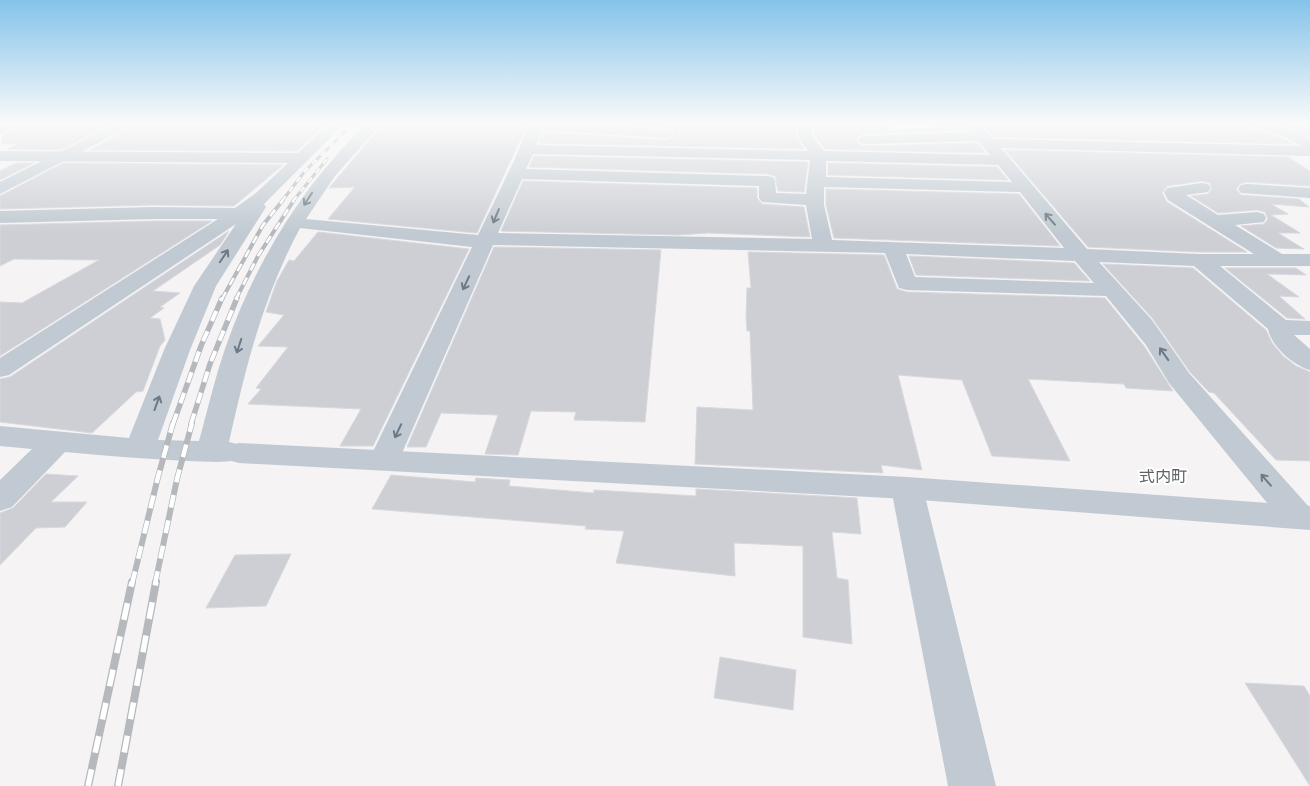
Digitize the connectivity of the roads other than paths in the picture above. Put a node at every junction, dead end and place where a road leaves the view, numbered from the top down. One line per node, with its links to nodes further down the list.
1 (57, 160): 13 (main road)
2 (299, 160): 16 (street)
3 (340, 160): 38 (street, one-way to 38)
4 (522, 160): 8 (street)
5 (819, 160): 9 (street)
6 (988, 160): 7 (street)
7 (1003, 160): 10 (street)
8 (513, 179): 14 (street); 17 (street); 23 (street, one-way to 23)
9 (817, 182): 10 (street); 17 (street)
10 (1024, 187): 26 (street, one-way to 10)
11 (1202, 188): 21 (street)
12 (1247, 188): 15 (street)
13 (0, 189)
14 (709, 190)
15 (1310, 193)
16 (262, 197): 18 (street); 37 (street, one-way to 16)
17 (815, 200): 24 (street)
18 (239, 214): 19 (street); 34 (street)
19 (0, 217)
20 (1257, 218): 21 (street)
21 (1214, 221): 28 (street)
22 (307, 224): 23 (street)
23 (486, 240): 24 (street); 39 (street, one-way to 39)
24 (823, 245): 25 (street)
25 (893, 246): 26 (street); 30 (street)
26 (1081, 256): 27 (street); 30 (street)
27 (1199, 260): 28 (street); 31 (street)
28 (1278, 260): 29 (street)
29 (1310, 260)
30 (1113, 290): 42 (street, one-way to 30)
31 (1280, 327): 32 (street); 33 (street)
32 (1310, 328)
33 (1310, 362)
34 (0, 369)
35 (0, 436): 36 (street)
36 (56, 442): 37 (street); 41 (street)
37 (140, 449): 38 (street)
38 (225, 452): 39 (street)
39 (384, 460): 40 (street)
40 (907, 488): 42 (street); 43 (street)
41 (0, 499)
42 (1304, 517)
43 (972, 786)

